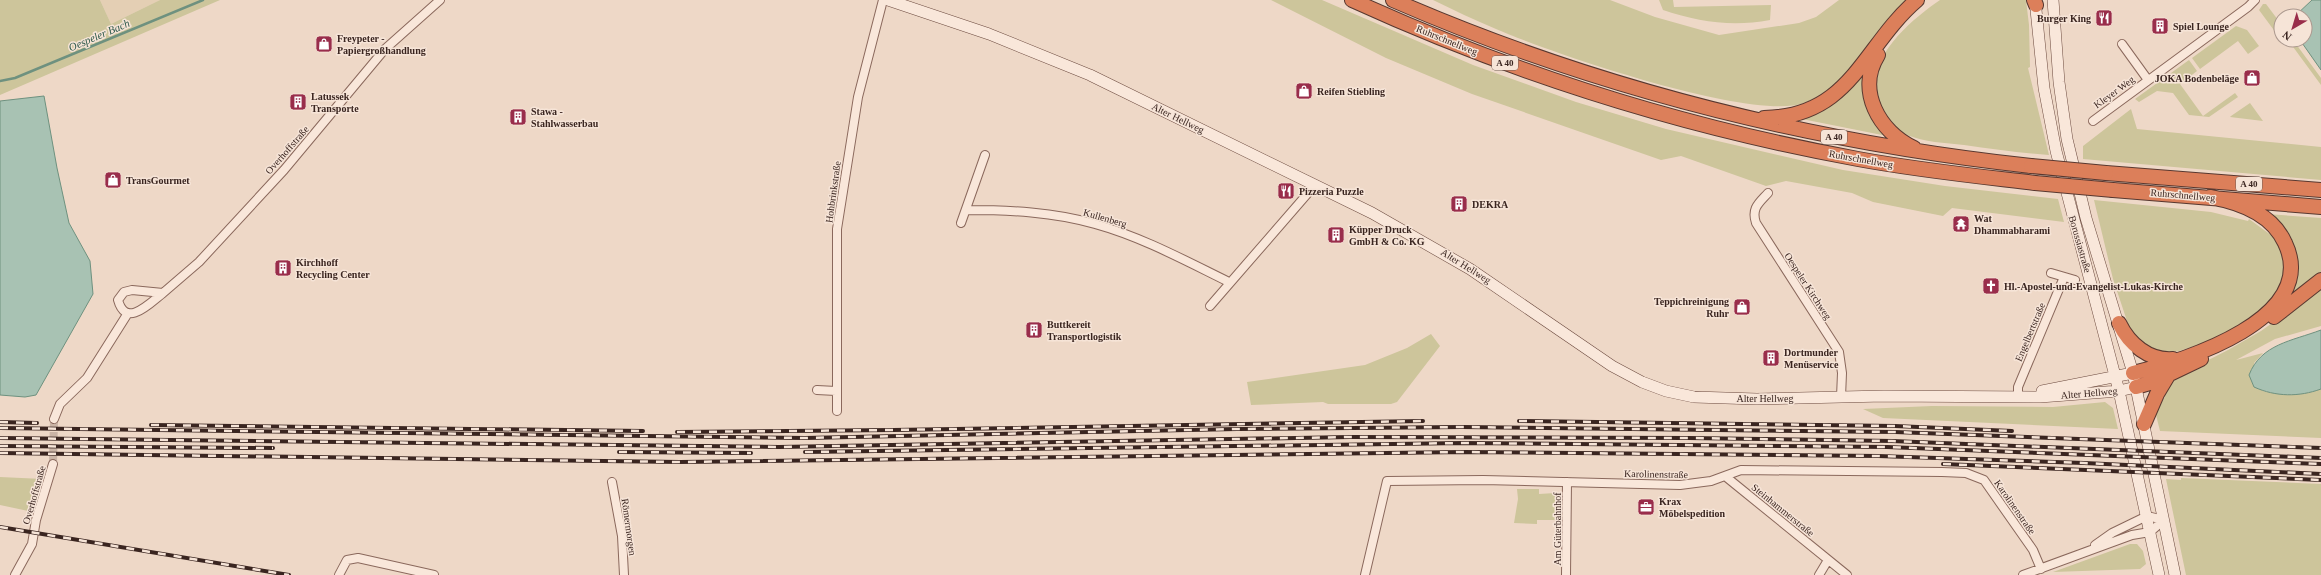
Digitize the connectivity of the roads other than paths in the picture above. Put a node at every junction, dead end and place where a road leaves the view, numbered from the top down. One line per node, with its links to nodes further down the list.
1 (440, 0): 29 (street, Overhoffstraße)
2 (883, 0): 38 (street, Hohbrinkstraße)
3 (888, 0): 17 (street, Alter Hellweg)
4 (1352, 0): 20 (highway, Ruhrschnellweg / A 40, bridge)
5 (1393, 0): 13 (highway, Ruhrschnellweg / A 40)
6 (1917, 0): 13 (highway)
7 (1929, 0): 15 (highway)
8 (2255, 0): 12 (street, Kleyer Weg)
9 (2053, 1): 32 (street, Borussiastraße)
10 (2035, 2): 35 (street, Borussiastraße)
11 (2122, 44): 12 (street, Kleyer Weg)
12 (2148, 80): 14 (street, Kleyer Weg)
13 (1733, 115): 15 (highway, Ruhrschnellweg / A 40)
14 (2093, 121)
15 (1935, 154): 18 (highway, Ruhrschnellweg / A 40, bridge)
16 (985, 155): 22 (street)
17 (1315, 185): 28 (street); 41 (street, Alter Hellweg)
18 (2321, 190)
19 (1768, 193): 41 (street, Oespeler Kirchweg)
20 (2210, 198): 21 (highway, Ruhrschnellweg / A 40); 33 (highway)
21 (2321, 207)
22 (966, 210): 23 (street); 28 (street, Kullenberg)
23 (961, 223)
24 (2051, 273): 25 (street)
25 (2064, 277): 26 (street); 40 (street, Engelbertstraße)
26 (2074, 280)
27 (2321, 280): 34 (highway)
28 (1229, 282): 30 (street)
29 (163, 293): 31 (street, Overhoffstraße); 31 (street)
30 (1210, 306)
31 (128, 313): 43 (street)
32 (2119, 323): 33 (highway); 36 (street, Borussiastraße)
33 (2180, 358): 36 (highway)
34 (2169, 374): 36 (highway); 44 (highway)
35 (2115, 377): 36 (street, Alter Hellweg); 39 (street, Borussiastraße); 40 (street, Alter Hellweg)
36 (2134, 380): 39 (street, Alter Hellweg); 44 (street, Borussiastraße)
37 (818, 390): 38 (street)
38 (836, 391): 42 (street, Hohbrinkstraße)
39 (2119, 391): 40 (street, Alter Hellweg); 49 (street, Borussiastraße)
40 (2018, 396): 41 (street, Alter Hellweg)
41 (1842, 397)
42 (836, 411)
43 (54, 419)
44 (2144, 424): 50 (street, Borussiastraße)
45 (53, 464): 55 (street, Overhoffstraße)
46 (1725, 476): 48 (street, Karolinenstraße); 53 (street, Steinhammerstraße); 54 (street, Karolinenstraße)
47 (612, 482): 58 (street, Römermorgen)
48 (1567, 482): 59 (street, Karolinenstraße); 60 (street, Am Güterbahnhof)
49 (2146, 516): 50 (street); 51 (street, Borussiastraße); 52 (street)
50 (2164, 520): 51 (street); 65 (street, Borussiastraße)
51 (2150, 532): 52 (street); 64 (street, Borussiastraße)
52 (2088, 550): 54 (street)
53 (1828, 560): 61 (street); 62 (street, Steinhammerstraße)
54 (2041, 569): 63 (street)
55 (15, 575)
56 (339, 575): 57 (street)
57 (434, 575)
58 (624, 575)
59 (1365, 575)
60 (1566, 575)
61 (1819, 575)
62 (1847, 575)
63 (2023, 575)
64 (2159, 575)
65 (2175, 575)

